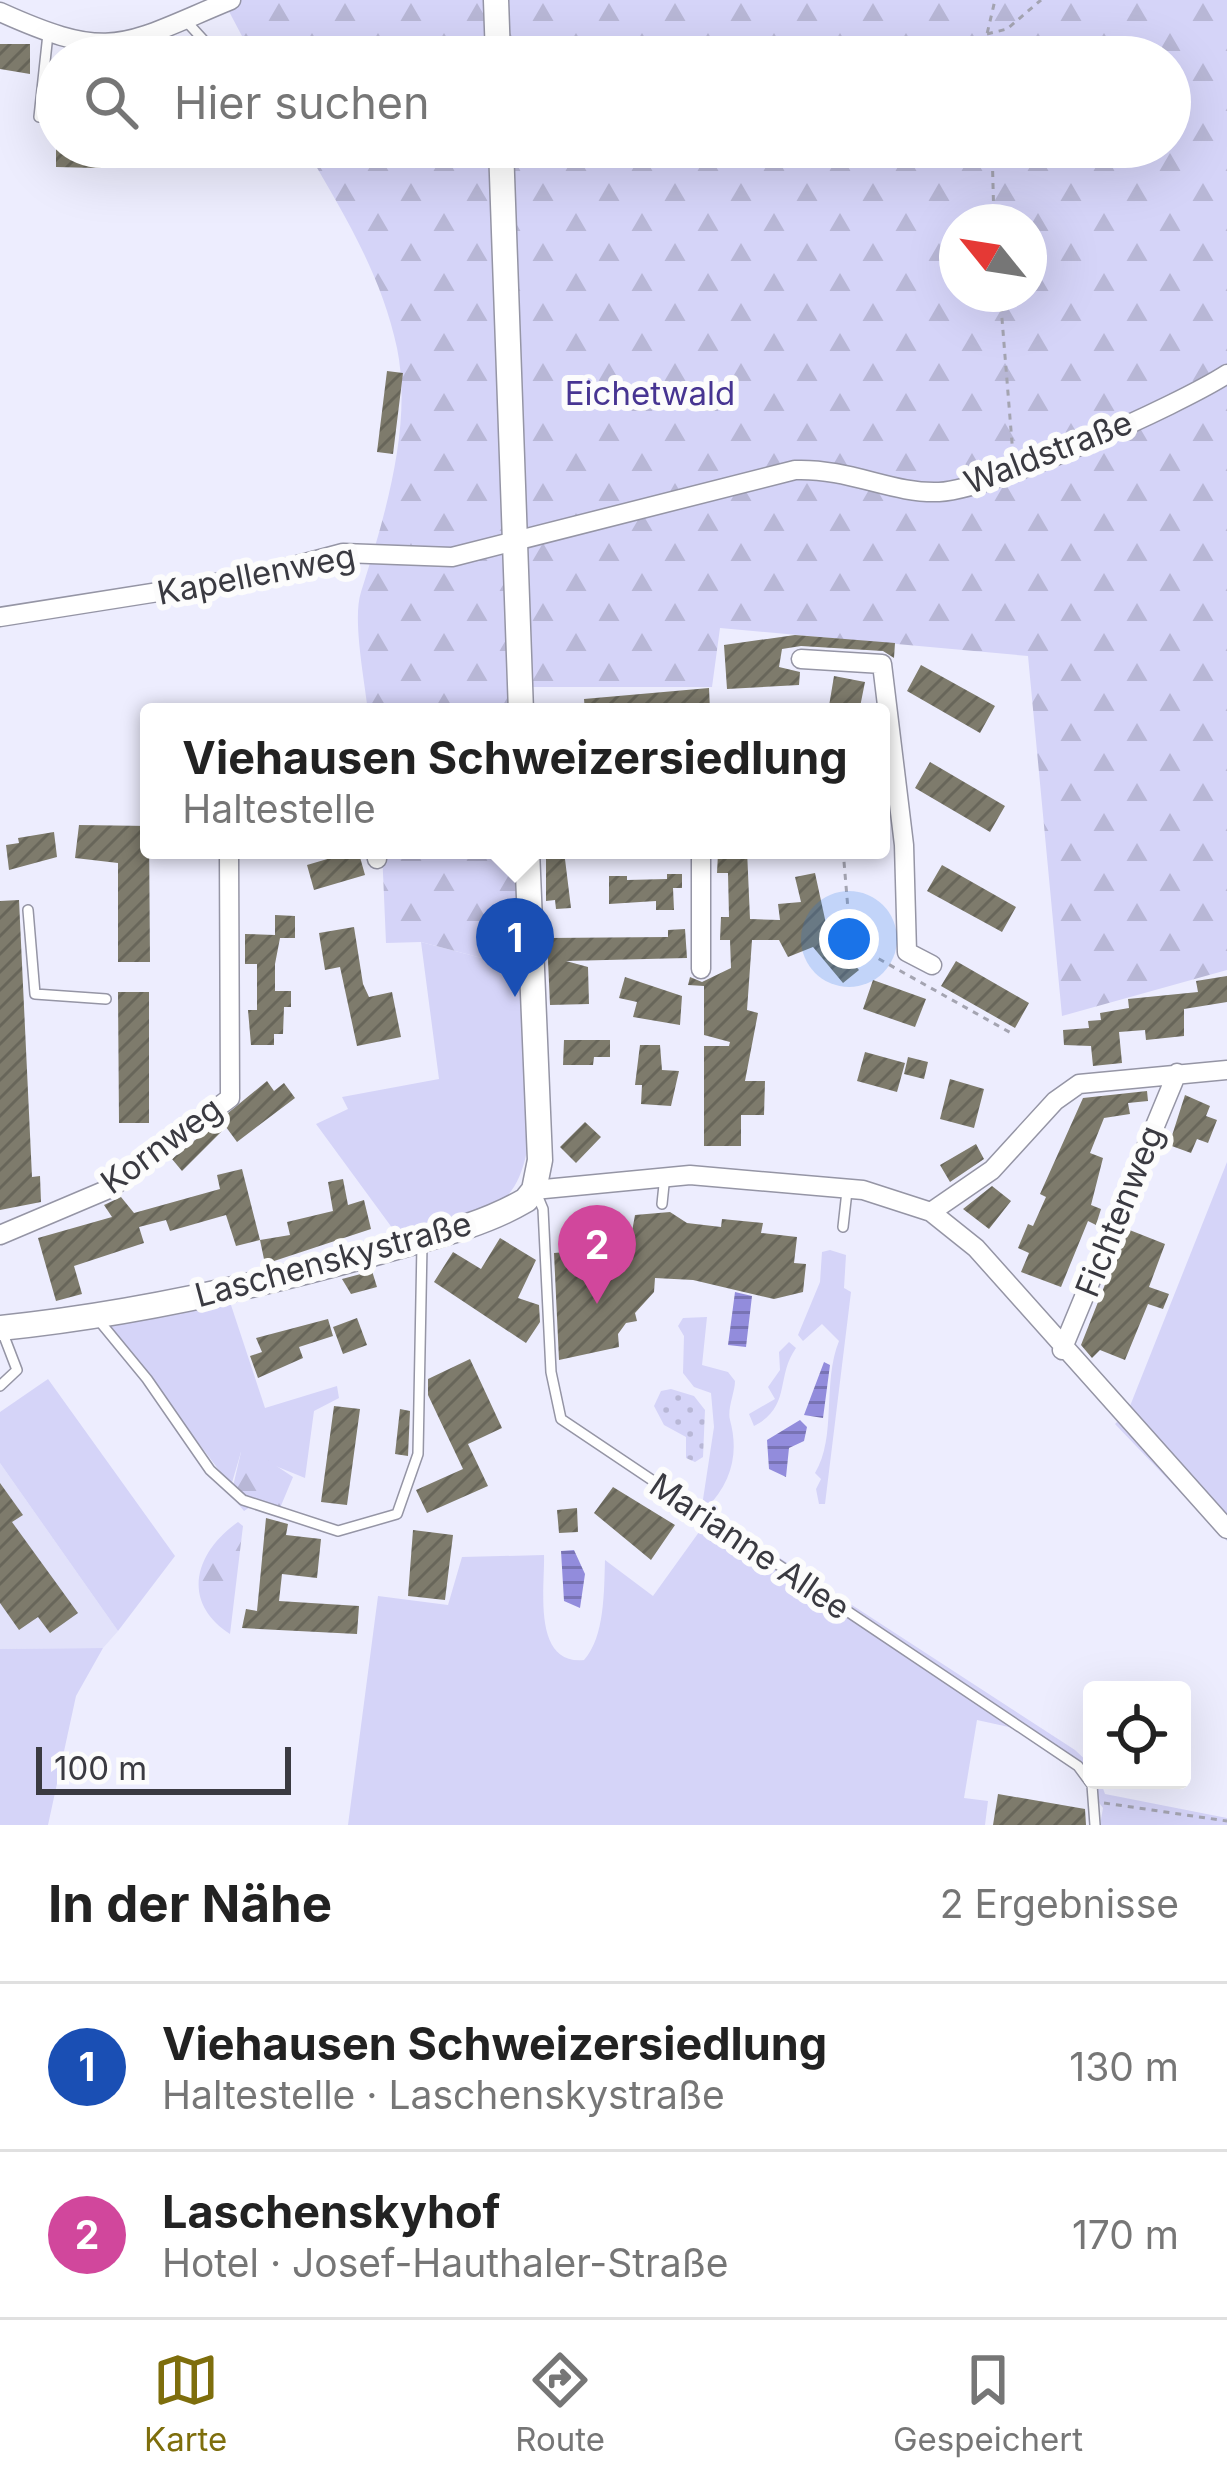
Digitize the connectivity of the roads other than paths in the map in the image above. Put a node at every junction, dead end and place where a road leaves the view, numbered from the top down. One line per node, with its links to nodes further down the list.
1 (231, 0): 4 (street)
2 (496, 0): 9 (street)
3 (0, 12): 5 (street)
4 (185, 19): 7 (street); 8 (lane)
5 (48, 34): 6 (street)
6 (55, 36)
7 (135, 36)
8 (200, 36)
9 (497, 36)
10 (502, 168): 12 (street)
11 (1227, 374): 12 (street, Waldstraße)
12 (513, 545): 13 (street, Kapellenweg); 15 (street)
13 (0, 617)
14 (801, 659): 16 (street)
15 (521, 703)
16 (884, 703)
17 (890, 792): 22 (street)
18 (229, 859): 33 (street, Kornweg)
19 (527, 859): 29 (street)
20 (700, 859): 23 (street)
21 (28, 910): 24 (lane)
22 (932, 965)
23 (701, 970)
24 (106, 999)
25 (1227, 1070): 26 (street, Fichtenweg)
26 (1177, 1072): 31 (street, Fichtenweg); 37 (street, Fichtenweg)
27 (665, 1175): 28 (street); 29 (street); 30 (lane)
28 (847, 1189): 31 (street); 32 (lane)
29 (535, 1190): 34 (street, Laschenskystraße); 40 (lane, Marianne Allee)
30 (662, 1204)
31 (931, 1212): 37 (street)
32 (843, 1227)
33 (0, 1235)
34 (422, 1240): 35 (street, Laschenskystraße); 35 (lane)
35 (96, 1317): 36 (street, Laschenskystraße)
36 (1, 1328): 38 (lane)
37 (1062, 1350): 39 (street)
38 (0, 1386)
39 (1227, 1529)
40 (1095, 1825)

